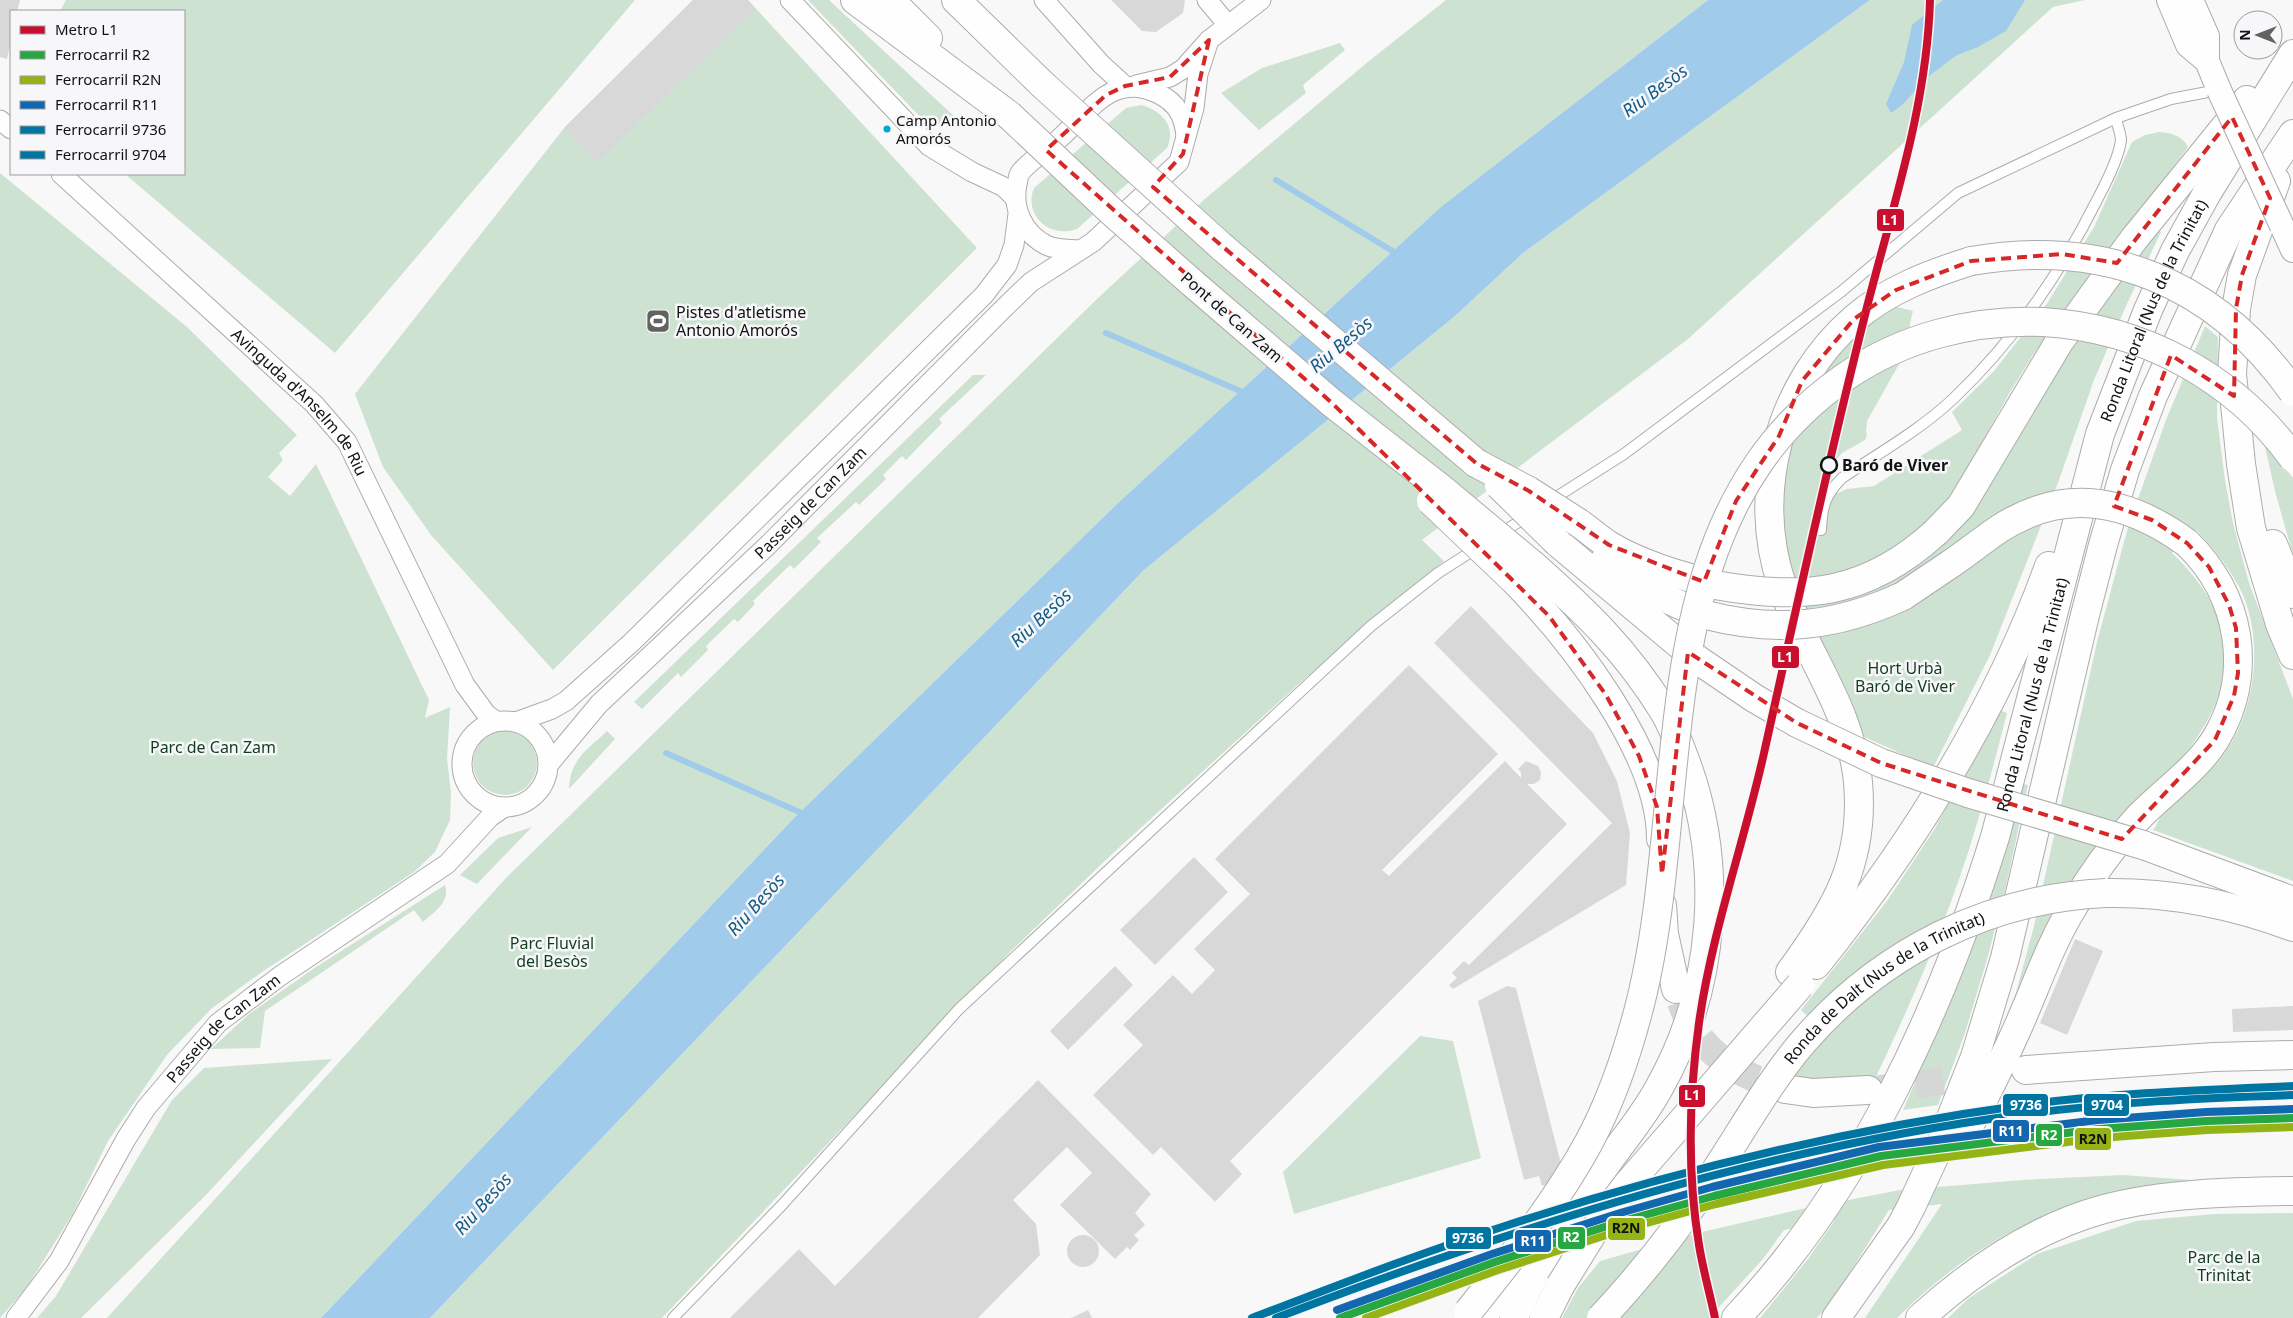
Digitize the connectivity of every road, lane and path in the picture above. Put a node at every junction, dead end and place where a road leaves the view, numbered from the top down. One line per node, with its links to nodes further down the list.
1 (790, 0): 25 (street)
2 (855, 0): 18 (highway)
3 (890, 0): 18 (highway)
4 (956, 0): 15 (highway)
5 (983, 0): 15 (highway)
6 (1044, 0): 16 (street)
7 (1208, 0): 11 (street)
8 (1261, 0): 11 (street, Passeig de Can Zam)
9 (2169, 0): 13 (street)
10 (2190, 0): 13 (street)
11 (1228, 25): 12 (street, Passeig de Can Zam)
12 (1209, 40): 16 (street, Passeig de Can Zam); 23 (street, Passeig de Can Zam)
13 (2197, 40): 17 (street)
14 (2290, 57): 30 (highway, Ronda Litoral (Nus de la Trinitat)); 33 (highway, bridge)
15 (1042, 84): 33 (highway, bridge)
16 (1130, 86): 23 (street); 25 (street, Passeig de Can Zam)
17 (2219, 90): 19 (lane); 27 (street, bridge)
18 (1009, 115): 34 (highway, Pont de Can Zam, bridge)
19 (2116, 118): 32 (lane); 57 (lane)
20 (0, 120): 21 (street)
21 (10, 128)
22 (2290, 138): 28 (highway); 50 (highway, Ronda Litoral (Nus de la Trinitat))
23 (1187, 139): 26 (street, Passeig de Can Zam)
24 (62, 175): 37 (street, Avinguda d'Anselm de Riu)
25 (1016, 206): 26 (street); 39 (street, Passeig de Can Zam)
26 (1079, 250): 41 (street, Passeig de Can Zam)
27 (2293, 250)
28 (2232, 374): 35 (highway); 36 (highway)
29 (2293, 392): 45 (highway, bridge)
30 (2100, 434): 45 (highway); 51 (highway, Ronda Litoral (Nus de la Trinitat))
31 (2293, 458): 55 (highway, bridge)
32 (1821, 530)
33 (1569, 532): 43 (highway, bridge); 50 (highway, bridge)
34 (1525, 574): 46 (highway); 53 (highway)
35 (2293, 594)
36 (2293, 655)
37 (465, 685): 38 (street, Avinguda d'Anselm de Riu); 40 (street, Avinguda d'Anselm de Riu)
38 (496, 721): 39 (street); 40 (street)
39 (516, 722): 41 (street)
40 (478, 730): 42 (street)
41 (549, 764): 42 (street)
42 (503, 808): 56 (street, Passeig de Can Zam)
43 (2293, 901)
44 (2293, 928): 59 (highway, Ronda de Dalt (Nus de la Trinitat), bridge)
45 (1795, 978): 58 (highway, bridge)
46 (1676, 989)
47 (2293, 1055): 48 (highway)
48 (2026, 1070)
49 (1785, 1089): 51 (highway)
50 (1971, 1100): 61 (highway, Ronda Litoral (Nus de la Trinitat))
51 (1875, 1101): 60 (highway, Ronda Litoral (Nus de la Trinitat))
52 (2293, 1191): 62 (highway)
53 (1560, 1230): 54 (highway); 55 (highway)
54 (1519, 1307)
55 (1475, 1314)
56 (16, 1318)
57 (673, 1318)
58 (1544, 1318)
59 (1601, 1318)
60 (1736, 1318)
61 (1836, 1318)
62 (1920, 1318)

